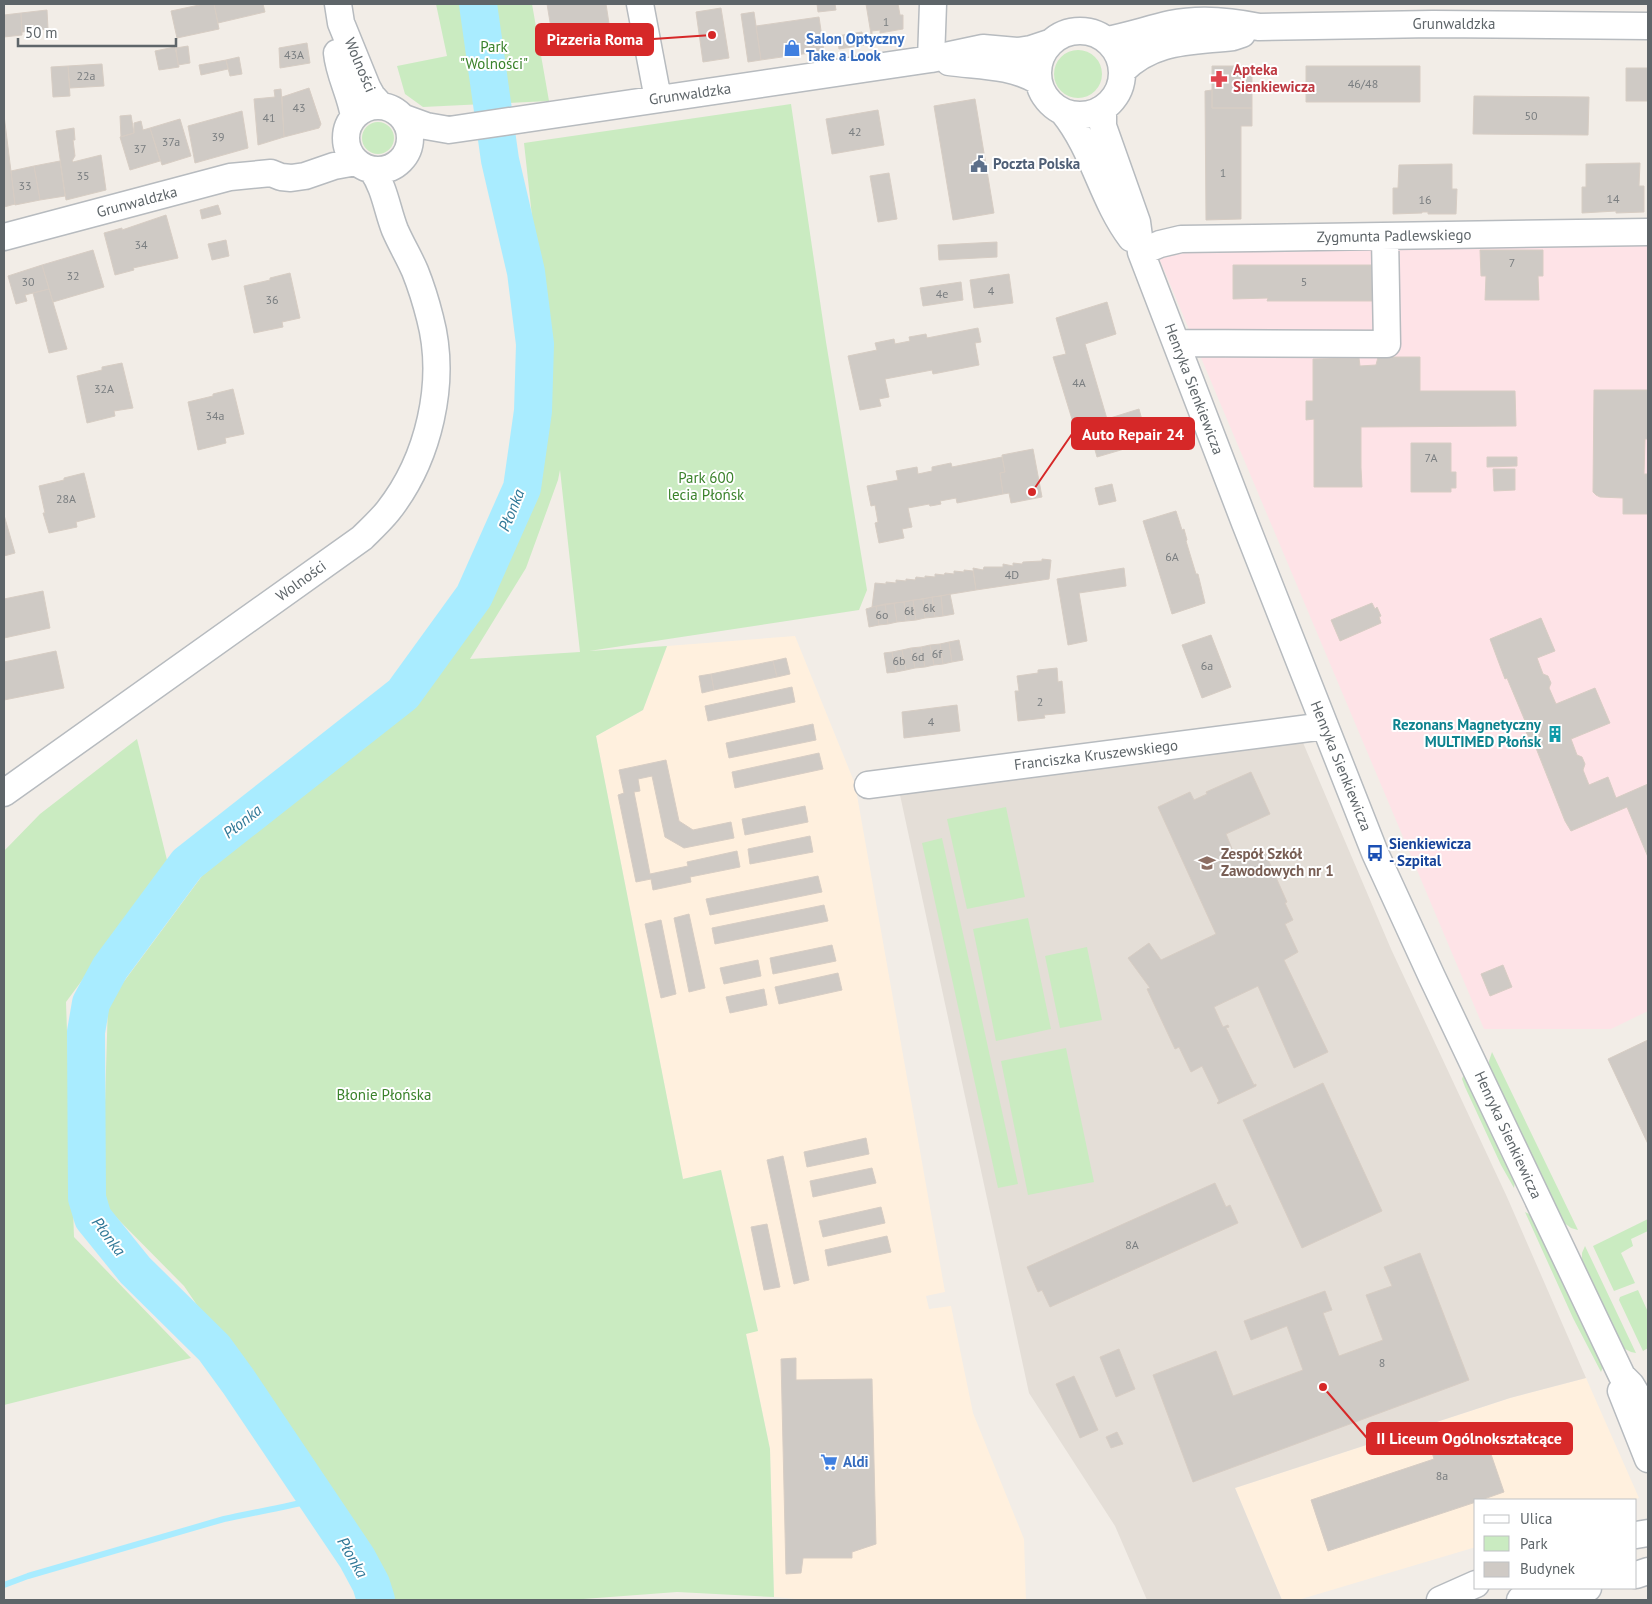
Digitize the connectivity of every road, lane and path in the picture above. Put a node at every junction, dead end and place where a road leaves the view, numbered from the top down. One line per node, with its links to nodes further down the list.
1 (640, 4): 13 (street)
2 (933, 4): 10 (street)
3 (339, 13): 14 (street, Wolności); 18 (street, Wolności)
4 (1433, 14): 5 (street, Grunwaldzka); 7 (street, Grunwaldzka)
5 (1537, 14): 6 (street, Grunwaldzka)
6 (1648, 26)
7 (1259, 27): 8 (street, Grunwaldzka); 11 (street, Grunwaldzka)
8 (1107, 40): 9 (street); 11 (street)
9 (1049, 43): 10 (street, Grunwaldzka); 12 (street)
10 (931, 59): 12 (street, Grunwaldzka); 13 (street, Grunwaldzka)
11 (1122, 71): 15 (street)
12 (1038, 81): 16 (street)
13 (658, 99): 19 (street, Grunwaldzka)
14 (381, 106): 17 (street); 18 (street)
15 (1104, 108): 16 (street); 26 (street, Henryka Sienkiewicza)
16 (1063, 112): 26 (street, Henryka Sienkiewicza)
17 (404, 118): 19 (street, Grunwaldzka); 20 (street)
18 (350, 125): 21 (street); 22 (street, Grunwaldzka)
19 (449, 130): 20 (street, Grunwaldzka)
20 (403, 158): 21 (street); 27 (street, Wolności)
21 (364, 166): 22 (street, Grunwaldzka); 27 (street, Wolności)
22 (271, 173): 24 (street, Grunwaldzka)
23 (1648, 232): 25 (street, Zygmunta Padlewskiego)
24 (4, 237)
25 (1385, 237): 26 (street, Zygmunta Padlewskiego); 28 (street)
26 (1141, 252): 28 (street, Henryka Sienkiewicza)
27 (416, 273): 31 (street, Wolności)
28 (1176, 343): 29 (street, Henryka Sienkiewicza)
29 (1325, 726): 30 (street, Franciszka Kruszewskiego); 32 (street, Henryka Sienkiewicza)
30 (868, 784)
31 (4, 793)
32 (1622, 1376): 33 (street, Henryka Sienkiewicza); 34 (street, Henryka Sienkiewicza)
33 (1648, 1413)
34 (1648, 1460)
35 (1474, 1585): 37 (street)
36 (1584, 1589): 38 (street)
37 (1440, 1600)
38 (1520, 1600)

